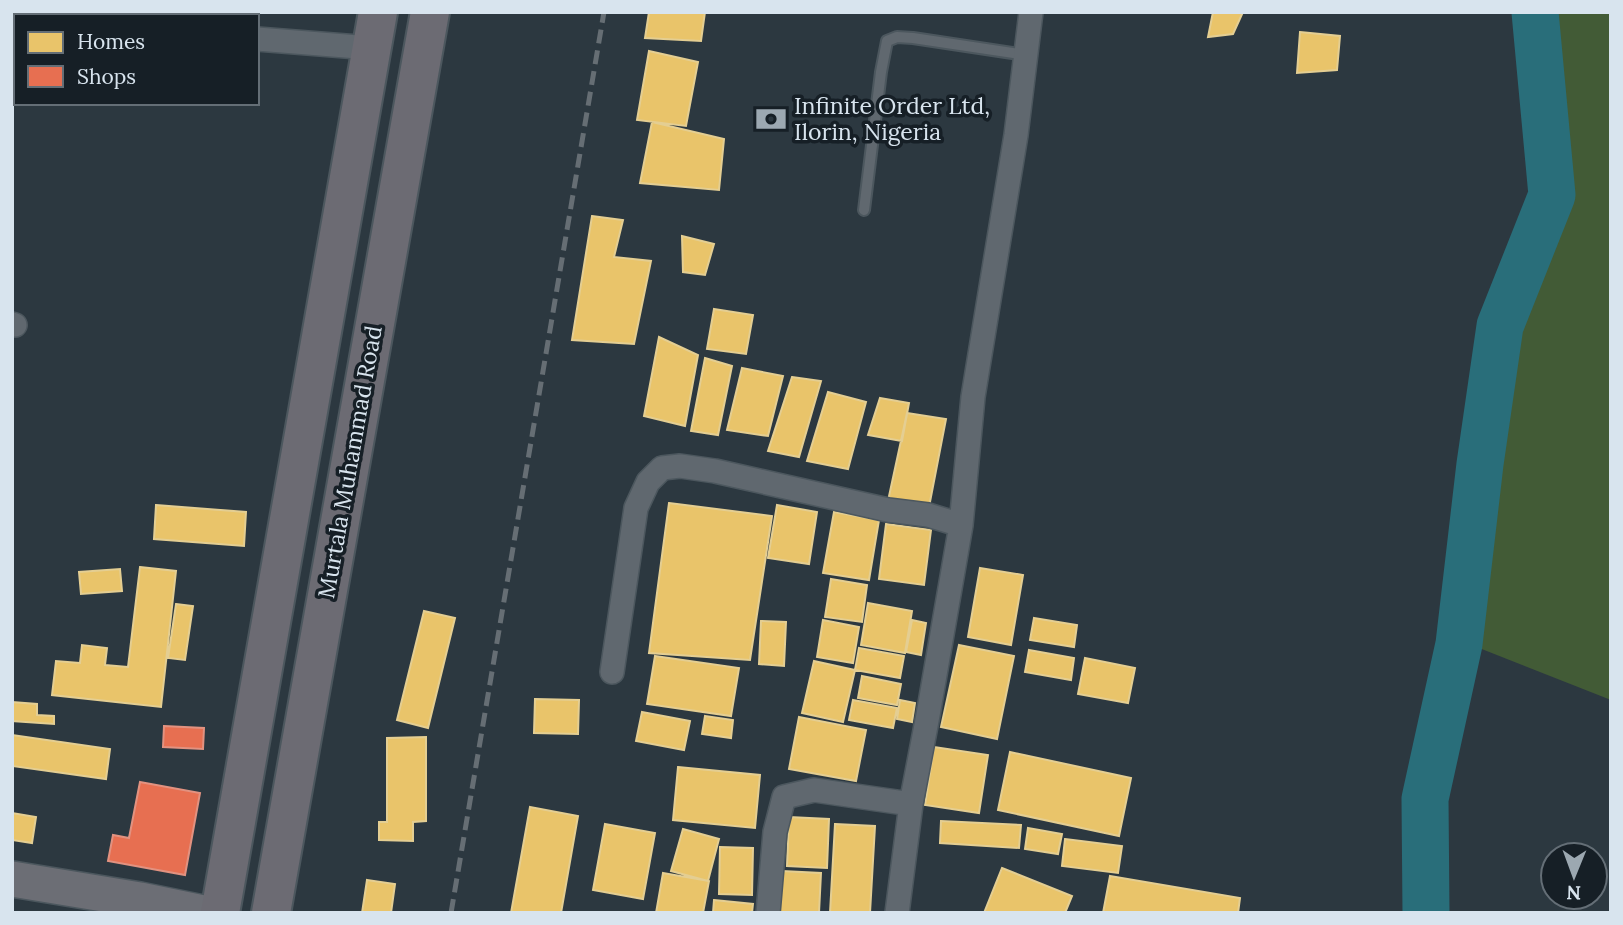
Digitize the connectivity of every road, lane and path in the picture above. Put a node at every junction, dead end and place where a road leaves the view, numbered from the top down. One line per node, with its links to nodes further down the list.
1 (430, 12): 13 (highway, Murtala Muhammad Road)
2 (1031, 12): 5 (street)
3 (374, 30): 4 (street); 12 (highway)
4 (259, 39)
5 (1026, 55): 6 (lane); 7 (street)
6 (864, 210)
7 (961, 525): 8 (street); 9 (street)
8 (612, 672)
9 (911, 804): 14 (street); 15 (street)
10 (12, 879): 11 (main road)
11 (204, 913)
12 (220, 913)
13 (271, 913)
14 (768, 913)
15 (897, 913)

